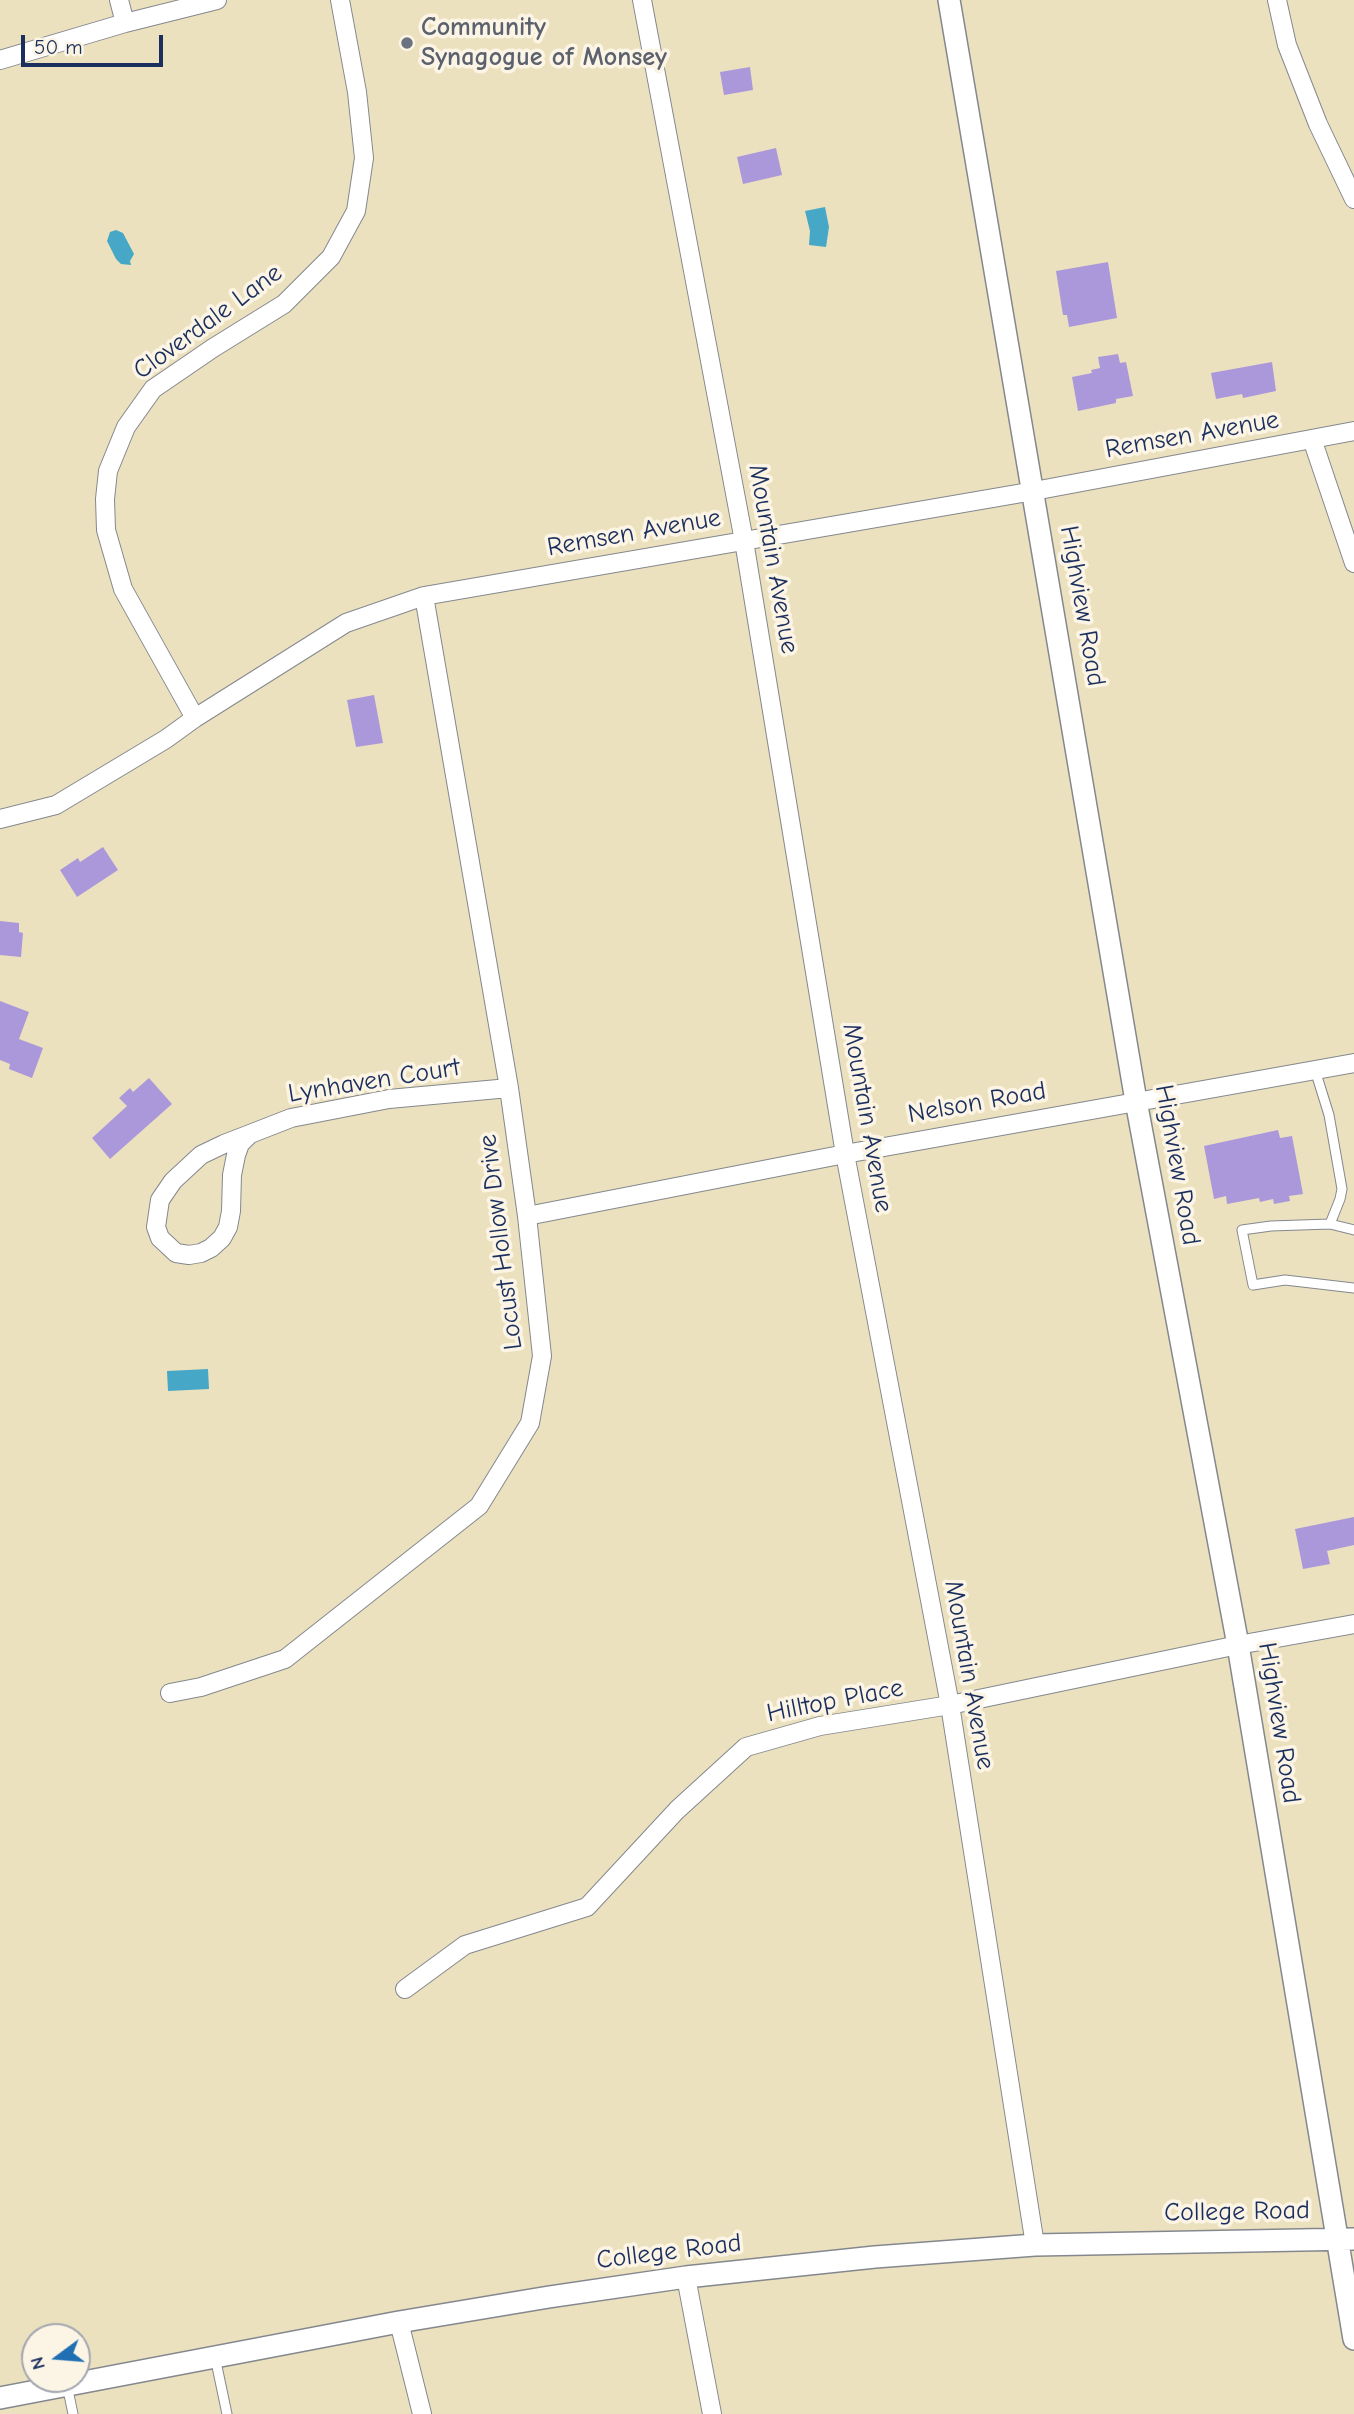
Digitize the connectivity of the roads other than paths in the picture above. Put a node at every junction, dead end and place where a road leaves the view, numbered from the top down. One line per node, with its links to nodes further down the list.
1 (119, 0): 7 (street)
2 (217, 0): 7 (street)
3 (340, 0): 16 (street, Cloverdale Lane)
4 (642, 0): 13 (street, Mountain Avenue)
5 (948, 0): 12 (street, Highview Road)
6 (1277, 0): 9 (street)
7 (125, 23): 8 (street)
8 (0, 60)
9 (1352, 192)
10 (1354, 430): 11 (street, Remsen Avenue)
11 (1312, 439): 12 (street, Remsen Avenue); 14 (street)
12 (1034, 491): 13 (street, Remsen Avenue); 21 (street, Highview Road)
13 (744, 541): 15 (street, Remsen Avenue); 23 (street, Mountain Avenue)
14 (1354, 563)
15 (424, 596): 16 (street, Remsen Avenue); 20 (street, Locust Hollow Drive)
16 (195, 718): 17 (street, Remsen Avenue)
17 (0, 819)
18 (1354, 1063): 19 (street, Nelson Road)
19 (1315, 1069): 21 (street, Nelson Road); 25 (lane)
20 (509, 1088): 22 (street, Lynhaven Court); 24 (street, Locust Hollow Drive)
21 (1136, 1101): 23 (street, Nelson Road); 29 (street, Highview Road)
22 (250, 1135): 22 (street, Lynhaven Court)
23 (845, 1154): 24 (street, Nelson Road); 31 (street, Mountain Avenue)
24 (527, 1216): 30 (street, Locust Hollow Drive)
25 (1330, 1224): 26 (lane); 27 (lane)
26 (1354, 1230)
27 (1354, 1288)
28 (1354, 1624): 29 (street, Hilltop Place)
29 (1238, 1645): 31 (street, Hilltop Place); 33 (street, Highview Road)
30 (170, 1693)
31 (950, 1705): 32 (street, Hilltop Place); 34 (street, Mountain Avenue)
32 (405, 1989)
33 (1345, 2238): 34 (street, College Road); 37 (street, Highview Road)
34 (1035, 2245): 35 (street, College Road)
35 (686, 2277): 36 (street, College Road); 46 (street)
36 (399, 2322): 38 (street, College Road); 45 (street)
37 (1354, 2339)
38 (215, 2357): 39 (street, College Road); 44 (lane)
39 (91, 2380)
40 (26, 2393): 42 (street, College Road)
41 (69, 2393): 43 (lane)
42 (0, 2398)
43 (73, 2414)
44 (227, 2414)
45 (422, 2414)
46 (712, 2414)

